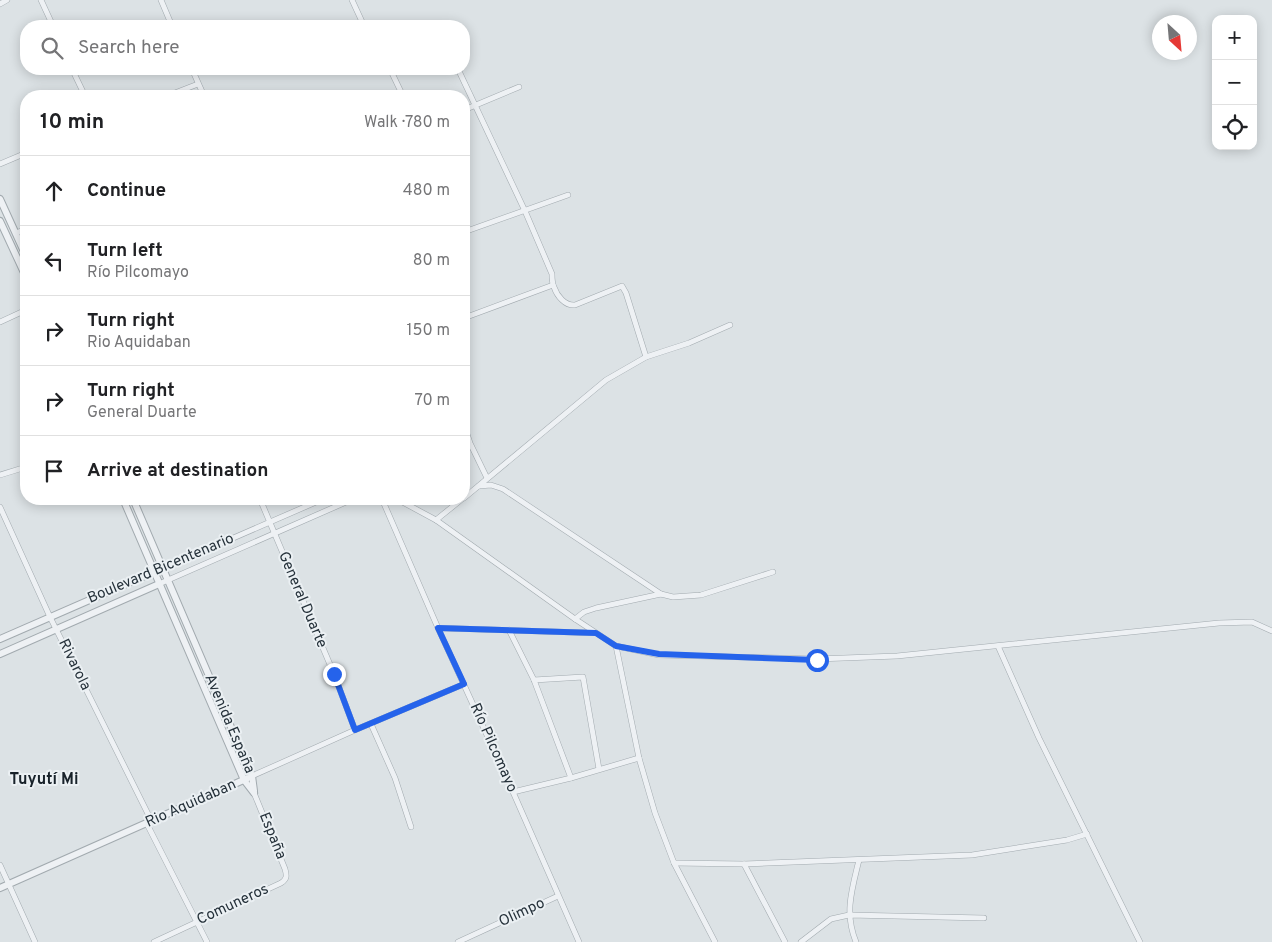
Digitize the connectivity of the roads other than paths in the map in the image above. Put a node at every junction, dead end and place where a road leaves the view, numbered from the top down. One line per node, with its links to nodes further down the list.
1 (7, 0): 5 (street)
2 (41, 0): 6 (street)
3 (161, 0): 7 (street)
4 (352, 0): 8 (street)
5 (0, 4)
6 (50, 20)
7 (169, 20)
8 (361, 20)
9 (75, 75): 15 (street)
10 (194, 75): 13 (street)
11 (393, 75): 18 (street)
12 (461, 75): 19 (street)
13 (198, 84): 16 (street); 17 (street)
14 (519, 87): 21 (street)
15 (81, 90)
16 (182, 90)
17 (201, 90)
18 (400, 90)
19 (468, 90)
20 (470, 94): 21 (street)
21 (475, 105): 22 (street); 27 (street)
22 (470, 107)
23 (20, 156): 24 (street)
24 (0, 164)
25 (568, 195): 27 (street)
26 (0, 199): 31 (street)
27 (525, 210): 29 (street); 34 (street)
28 (0, 221): 33 (street)
29 (470, 230)
30 (20, 231): 31 (street)
31 (16, 233): 32 (street)
32 (20, 242)
33 (20, 264)
34 (553, 285): 36 (street); 39 (street)
35 (20, 313): 37 (street)
36 (470, 316)
37 (0, 322)
38 (730, 325): 39 (street)
39 (646, 356): 43 (street)
40 (470, 444): 43 (street)
41 (20, 470): 42 (street)
42 (0, 475)
43 (487, 478): 44 (street)
44 (478, 486): 45 (street); 63 (street)
45 (470, 492)
46 (126, 505): 59 (street, Avenida España)
47 (135, 505): 58 (street, Avenida España)
48 (262, 505): 56 (street, General Duarte)
49 (309, 505): 56 (street, Boulevard Bicentenario)
50 (340, 505): 57 (street, Boulevard Bicentenario)
51 (385, 505): 66 (street, Río Pilcomayo)
52 (408, 505): 55 (street)
53 (454, 505): 55 (street)
54 (0, 507): 64 (street, Rivarola)
55 (436, 520): 65 (street)
56 (269, 522): 57 (street, General Duarte); 58 (street, Boulevard Bicentenario)
57 (274, 534): 61 (street, Boulevard Bicentenario); 78 (street, General Duarte)
58 (162, 569): 59 (street, Boulevard Bicentenario); 61 (street, Avenida España)
59 (154, 572): 62 (street, Avenida España); 64 (street, Boulevard Bicentenario)
60 (773, 572): 63 (street)
61 (167, 580): 62 (street, Boulevard Bicentenario); 81 (street, Avenida España)
62 (159, 584): 67 (street, Boulevard Bicentenario); 83 (street, Avenida España)
63 (661, 594): 65 (street)
64 (50, 617): 67 (street, Rivarola); 71 (street, Boulevard Bicentenario)
65 (575, 619): 70 (street)
66 (438, 628): 68 (street); 76 (street, Río Pilcomayo)
67 (56, 629): 74 (street, Boulevard Bicentenario); 86 (street, Rivarola)
68 (509, 630): 70 (street); 75 (street)
69 (1272, 631): 73 (street)
70 (596, 633): 72 (street)
71 (0, 639)
72 (616, 646): 73 (street); 79 (street)
73 (998, 646): 88 (street)
74 (0, 654)
75 (534, 680): 80 (street); 82 (street)
76 (464, 684): 77 (street, Rio Aquidaban); 84 (street, Río Pilcomayo)
77 (372, 724): 78 (street, Rio Aquidaban); 87 (street)
78 (355, 730): 81 (street, Rio Aquidaban)
79 (639, 758): 80 (street); 90 (street)
80 (600, 769): 82 (street)
81 (252, 776): 83 (street, Rio Aquidaban); 85 (street, Avenida España)
82 (571, 778): 84 (street)
83 (244, 780): 85 (street, Avenida España); 86 (street, Rio Aquidaban)
84 (513, 792): 96 (street, Río Pilcomayo)
85 (254, 793): 93 (street, España)
86 (149, 823): 94 (street, Rio Aquidaban); 99 (street, Rivarola)
87 (411, 827)
88 (1087, 834): 89 (street); 109 (street)
89 (859, 860): 91 (street); 97 (street)
90 (674, 863): 91 (street); 105 (street)
91 (744, 864): 106 (street)
92 (0, 865): 94 (street)
93 (285, 880): 99 (street, Comuneros)
94 (9, 884): 95 (street, Rio Aquidaban); 100 (street)
95 (0, 888)
96 (558, 896): 103 (street, Olimpo); 104 (street, Río Pilcomayo)
97 (849, 916): 98 (street); 107 (street); 108 (street)
98 (984, 918)
99 (197, 922): 101 (street, Comuneros); 102 (street, Rivarola)
100 (35, 942)
101 (154, 942)
102 (206, 942)
103 (458, 942)
104 (579, 942)
105 (715, 942)
106 (785, 942)
107 (801, 942)
108 (856, 942)
109 (1140, 942)

